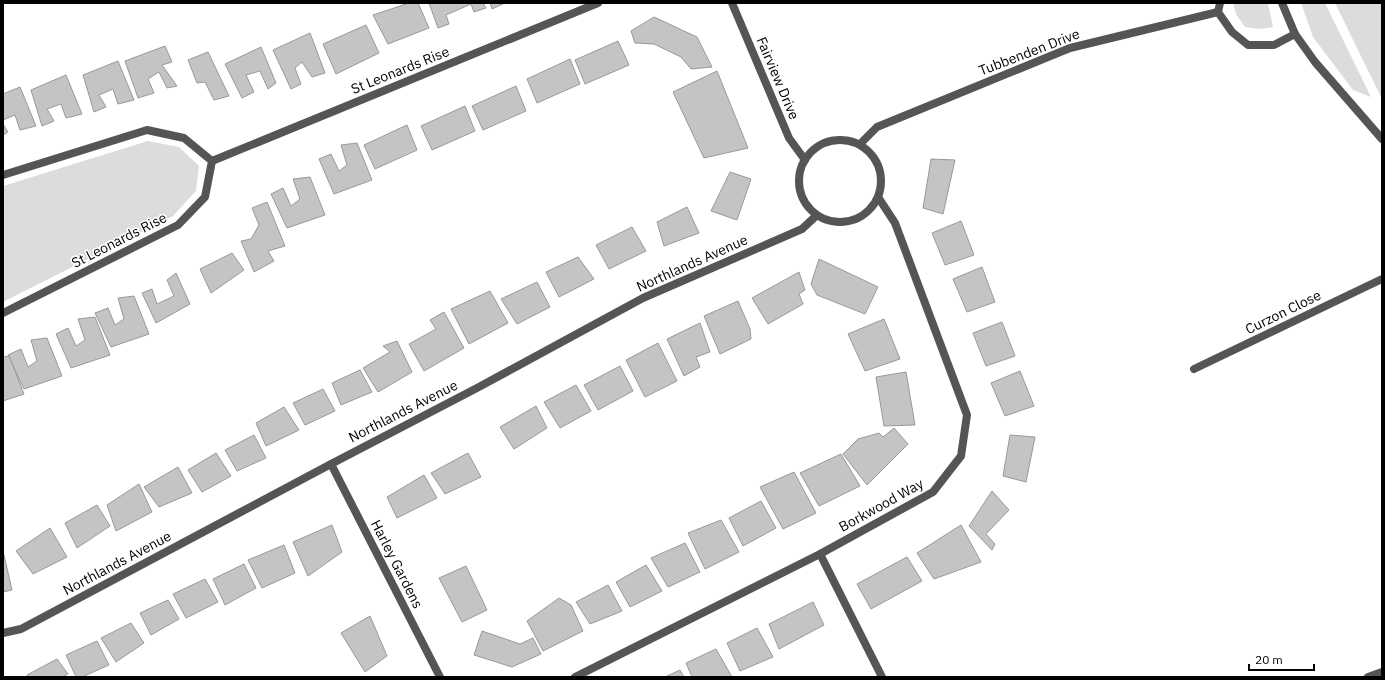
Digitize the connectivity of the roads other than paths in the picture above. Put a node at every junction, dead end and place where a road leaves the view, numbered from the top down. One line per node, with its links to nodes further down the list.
1 (598, 3): 10 (street, St Leonards Rise)
2 (732, 3): 9 (street, Fairview Drive)
3 (1220, 3): 5 (street)
4 (1282, 3): 6 (street)
5 (1218, 12): 6 (street); 8 (street, Tubbenden Drive)
6 (1295, 34): 7 (street)
7 (1382, 138)
8 (860, 144): 9 (street); 12 (street)
9 (805, 160): 13 (street)
10 (212, 161): 11 (street); 15 (street, St Leonards Rise)
11 (3, 175)
12 (878, 197): 13 (street); 18 (street, Borkwood Way)
13 (816, 215): 17 (street, Northlands Avenue)
14 (1382, 279): 16 (street, Curzon Close)
15 (3, 313)
16 (1194, 369)
17 (331, 464): 19 (street, Northlands Avenue); 21 (street, Harley Gardens)
18 (820, 554): 22 (street, Borkwood Way); 23 (street)
19 (3, 633)
20 (1382, 672): 24 (street)
21 (440, 677)
22 (575, 677)
23 (882, 677)
24 (1368, 677)

